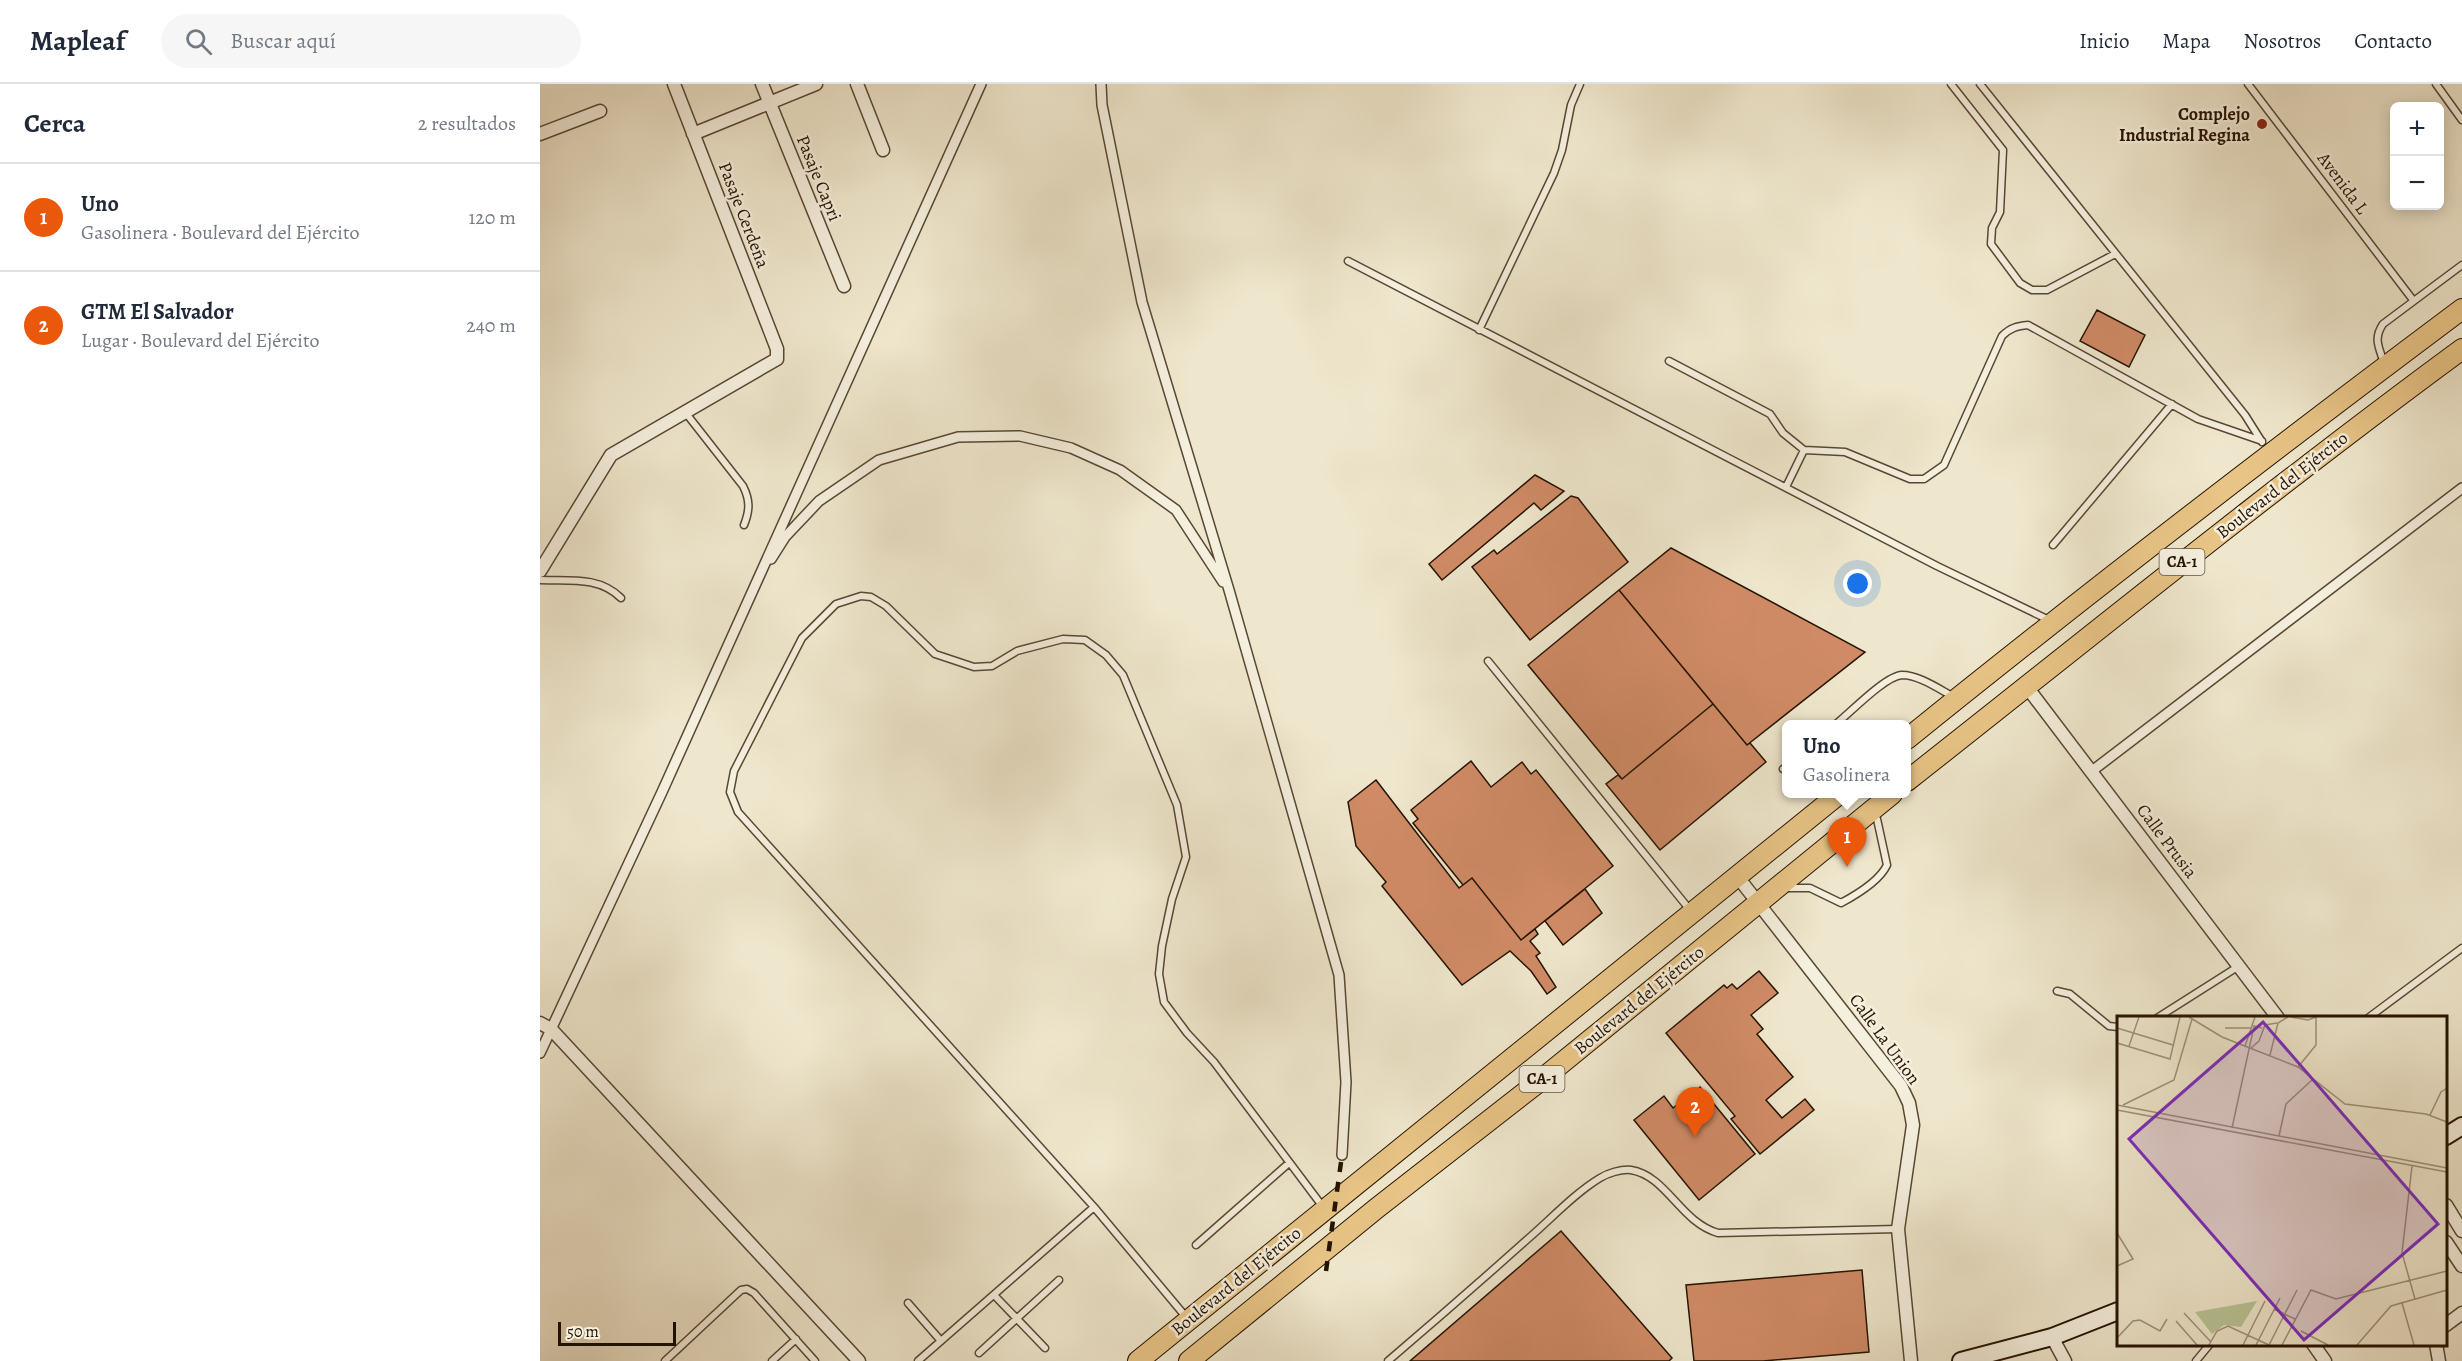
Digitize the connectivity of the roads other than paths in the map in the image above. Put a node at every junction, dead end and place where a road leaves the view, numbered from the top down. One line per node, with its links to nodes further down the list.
1 (674, 84): 16 (street, Pasaje Cerdeña)
2 (762, 84): 12 (street, Pasaje Capri)
3 (816, 84): 12 (street)
4 (857, 84): 17 (street)
5 (981, 84): 39 (street)
6 (1101, 84): 38 (street)
7 (1580, 84): 24 (lane)
8 (1951, 84): 18 (lane)
9 (1980, 84): 18 (lane)
10 (2248, 84): 22 (lane, Avenida L)
11 (2436, 84): 14 (lane)
12 (769, 104): 16 (street); 21 (street, Pasaje Capri)
13 (600, 111): 15 (street)
14 (2462, 120)
15 (540, 134)
16 (693, 134): 29 (street, Pasaje Cerdeña)
17 (883, 150)
18 (2115, 254): 30 (lane)
19 (1348, 261): 24 (lane)
20 (2462, 265): 22 (lane)
21 (844, 286)
22 (2413, 300): 27 (lane)
23 (2462, 309): 27 (highway, Boulevard del Ejército / CA-1)
24 (1479, 330): 32 (lane)
25 (2462, 349): 43 (highway, Boulevard del Ejército / CA-1)
26 (1669, 361): 31 (lane)
27 (2386, 366): 30 (highway, Boulevard del Ejército / CA-1)
28 (2172, 404): 30 (lane); 31 (lane); 35 (lane)
29 (685, 411): 34 (lane); 36 (street)
30 (2266, 447): 41 (highway, Boulevard del Ejército / CA-1)
31 (1804, 450): 32 (lane)
32 (1786, 487): 41 (lane)
33 (2462, 488): 47 (street)
34 (744, 525)
35 (2053, 545)
36 (540, 571)
37 (540, 580): 40 (lane)
38 (1229, 590): 39 (street); 71 (street)
39 (750, 594): 66 (street)
40 (621, 598)
41 (2053, 621): 44 (highway, Boulevard del Ejército / CA-1)
42 (1488, 661): 58 (lane)
43 (2027, 687): 47 (street, Calle Prusia); 48 (highway, Boulevard del Ejército / CA-1)
44 (1957, 698): 45 (lane); 46 (highway, Boulevard del Ejército / CA-1)
45 (1841, 720)
46 (1911, 736)
47 (2091, 771): 61 (street, Calle Prusia)
48 (1911, 778)
49 (1834, 798): 52 (highway, Boulevard del Ejército / CA-1)
50 (1887, 798): 53 (highway, Boulevard del Ejército / CA-1)
51 (1877, 819): 55 (lane)
52 (1797, 827): 53 (highway); 54 (highway, Boulevard del Ejército / CA-1)
53 (1816, 855): 55 (highway, Boulevard del Ejército / CA-1)
54 (1737, 876): 56 (highway, Boulevard del Ejército / CA-1); 57 (street, Calle La Union)
55 (1776, 888): 57 (highway, Boulevard del Ejército / CA-1)
56 (1716, 894): 58 (highway, Boulevard del Ejército / CA-1); 59 (highway)
57 (1758, 903): 59 (highway, Boulevard del Ejército / CA-1); 76 (street, Calle La Union)
58 (1692, 913): 75 (highway, Boulevard del Ejército / CA-1)
59 (1738, 919): 103 (highway, Boulevard del Ejército / CA-1)
60 (2462, 948): 65 (lane)
61 (2239, 966): 63 (lane); 64 (street, Calle Prusia)
62 (2057, 991): 67 (lane)
63 (2159, 1016)
64 (2277, 1016)
65 (2369, 1016)
66 (545, 1026): 68 (street); 100 (street)
67 (2117, 1027)
68 (540, 1053)
69 (2462, 1126): 70 (main road)
70 (2447, 1135)
71 (1342, 1155)
72 (1289, 1163): 73 (lane); 75 (lane); 78 (lane)
73 (1094, 1207): 82 (lane); 87 (lane)
74 (2447, 1208): 77 (street)
75 (1325, 1209): 87 (highway, Boulevard del Ejército / CA-1)
76 (1898, 1229): 104 (lane); 105 (street, Calle La Union)
77 (2462, 1231)
78 (1196, 1245)
79 (2447, 1245): 80 (street)
80 (2462, 1266)
81 (1059, 1280): 86 (lane)
82 (994, 1295): 86 (lane); 91 (lane)
83 (908, 1303): 91 (lane)
84 (2117, 1311): 89 (main road)
85 (2462, 1314): 88 (street)
86 (1017, 1319): 95 (lane); 96 (lane)
87 (1189, 1319): 102 (highway, Boulevard del Ejército / CA-1)
88 (2447, 1324)
89 (2052, 1337): 106 (main road); 107 (street)
90 (796, 1339): 97 (lane); 98 (lane); 99 (lane)
91 (941, 1341): 101 (lane)
92 (2208, 1346): 108 (lane)
93 (2314, 1346): 109 (street)
94 (2436, 1346): 110 (street)
95 (1045, 1348)
96 (979, 1353)
97 (665, 1361)
98 (772, 1361)
99 (815, 1361)
100 (859, 1361)
101 (918, 1361)
102 (1138, 1361)
103 (1189, 1361)
104 (1388, 1361)
105 (1911, 1361)
106 (1960, 1361)
107 (2065, 1361)
108 (2196, 1361)
109 (2325, 1361)
110 (2439, 1361)

